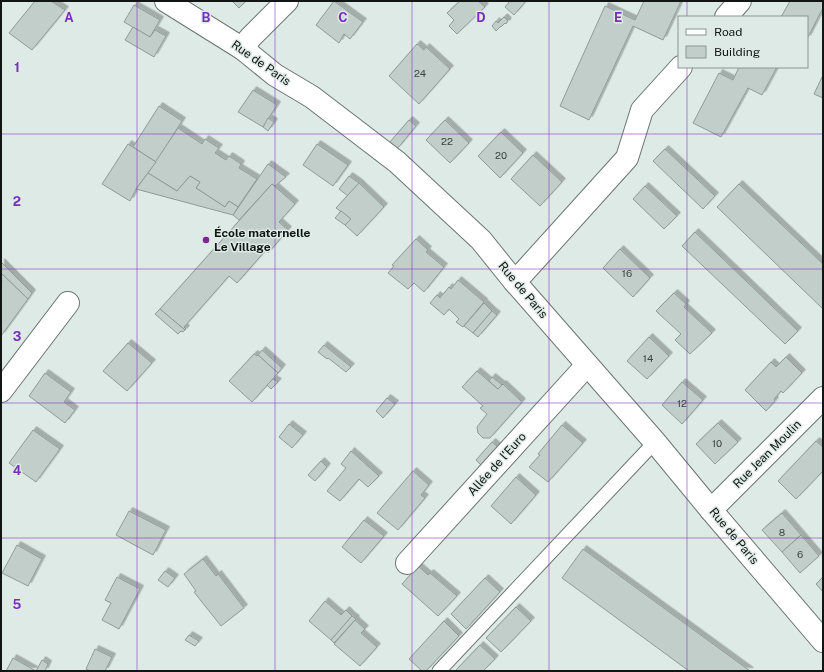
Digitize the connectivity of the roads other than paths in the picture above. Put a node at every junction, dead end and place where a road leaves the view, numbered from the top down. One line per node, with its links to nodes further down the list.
1 (166, 1): 5 (street, Rue de Paris)
2 (288, 1): 5 (street)
3 (740, 1): 4 (street)
4 (727, 16)
5 (243, 50): 7 (street, Rue de Paris)
6 (680, 68): 7 (street)
7 (514, 281): 9 (street, Rue de Paris)
8 (68, 304): 10 (street)
9 (588, 365): 12 (street, Rue de Paris); 14 (street, Allée de l'Euro)
10 (1, 392)
11 (823, 398): 13 (street, Rue Jean Moulin)
12 (655, 442): 13 (street, Rue de Paris); 16 (lane)
13 (711, 510): 15 (street, Rue de Paris)
14 (407, 563)
15 (823, 642)
16 (439, 671)

